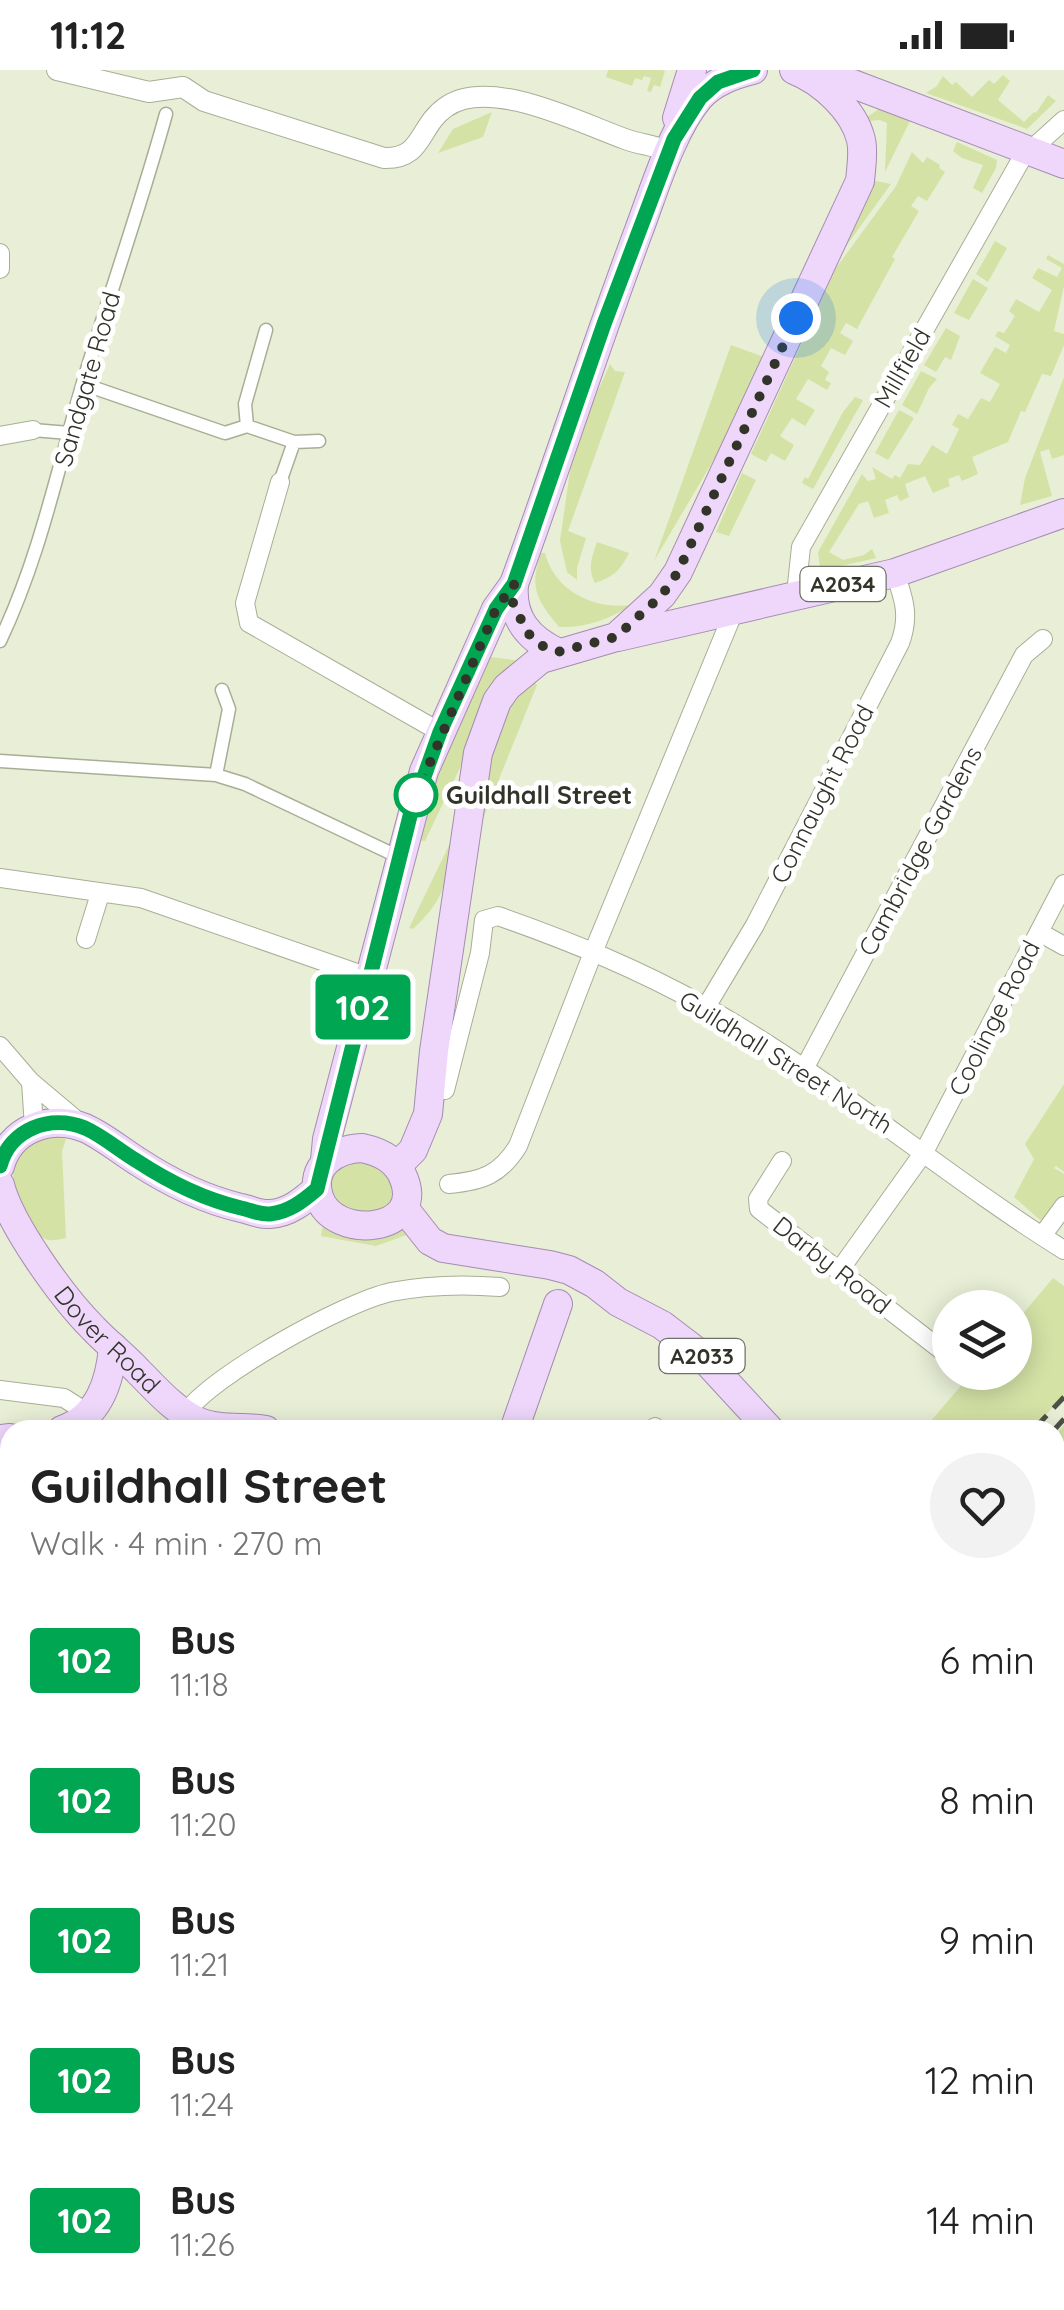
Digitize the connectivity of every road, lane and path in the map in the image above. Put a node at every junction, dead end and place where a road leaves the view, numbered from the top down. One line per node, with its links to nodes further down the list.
1 (57, 70): 5 (street)
2 (692, 70): 8 (main road)
3 (753, 70): 8 (main road)
4 (800, 72): 9 (main road); 27 (main road)
5 (183, 78): 8 (street)
6 (166, 114): 14 (street, Sandgate Road)
7 (1064, 120): 9 (street, Millfield)
8 (672, 146): 24 (main road)
9 (1029, 150): 10 (main road); 25 (street, Millfield)
10 (1064, 164)
11 (0, 253): 12 (street)
12 (0, 270)
13 (266, 330): 15 (street)
14 (83, 384): 15 (street); 17 (street, Sandgate Road)
15 (247, 426): 20 (street)
16 (33, 430): 17 (street); 18 (street)
17 (68, 433): 29 (street, Sandgate Road)
18 (0, 436)
19 (318, 440): 20 (street)
20 (294, 442): 21 (street)
21 (280, 482): 32 (street)
22 (1064, 513): 23 (main road, A2034)
23 (896, 573): 25 (main road, A2034); 44 (street, Connaught Road)
24 (514, 584): 30 (main road); 32 (main road)
25 (796, 594): 26 (main road, A2034)
26 (734, 611): 27 (main road, A2034); 42 (street)
27 (616, 637): 30 (main road)
28 (1042, 639): 46 (street, Cambridge Gardens)
29 (0, 642)
30 (558, 652): 55 (main road)
31 (222, 690): 34 (street)
32 (440, 732): 35 (main road)
33 (0, 761): 34 (street)
34 (216, 775): 35 (street)
35 (401, 858): 43 (main road)
36 (0, 878): 38 (street)
37 (1064, 884): 39 (street, Coolinge Road)
38 (100, 894): 40 (street); 43 (street)
39 (1039, 932): 41 (street); 51 (street, Coolinge Road)
40 (86, 940)
41 (1064, 946)
42 (594, 950): 44 (street, Guildhall Street North); 48 (street, Guildhall Street North); 56 (street)
43 (371, 978): 53 (main road)
44 (706, 1007): 46 (street, Guildhall Street North)
45 (0, 1046): 47 (street)
46 (804, 1069): 51 (street, Guildhall Street North)
47 (30, 1082): 49 (street); 50 (street)
48 (446, 1090)
49 (34, 1126): 50 (main road); 52 (main road)
50 (88, 1129): 58 (main road)
51 (924, 1152): 61 (street, Guildhall Street North); 64 (street, Coolinge Road)
52 (2, 1154)
53 (325, 1160): 55 (main road); 58 (main road)
54 (782, 1161): 64 (street, Darby Road)
55 (397, 1166): 60 (main road)
56 (449, 1184)
57 (0, 1185): 69 (main road, Dover Road)
58 (317, 1189): 60 (main road)
59 (1064, 1206): 61 (street)
60 (404, 1208): 63 (main road)
61 (1042, 1236): 62 (street, Guildhall Street North)
62 (1064, 1250)
63 (530, 1264): 66 (main road); 67 (main road)
64 (839, 1271): 68 (street, Darby Road)
65 (500, 1287): 71 (street)
66 (618, 1302): 67 (main road); 76 (main road, A2033)
67 (558, 1304): 75 (main road)
68 (932, 1344)
69 (114, 1347): 71 (main road, Dover Road); 73 (main road)
70 (0, 1390): 72 (street)
71 (185, 1414): 74 (main road, Dover Road)
72 (76, 1420)
73 (79, 1420)
74 (200, 1420)
75 (517, 1420)
76 (761, 1420)

